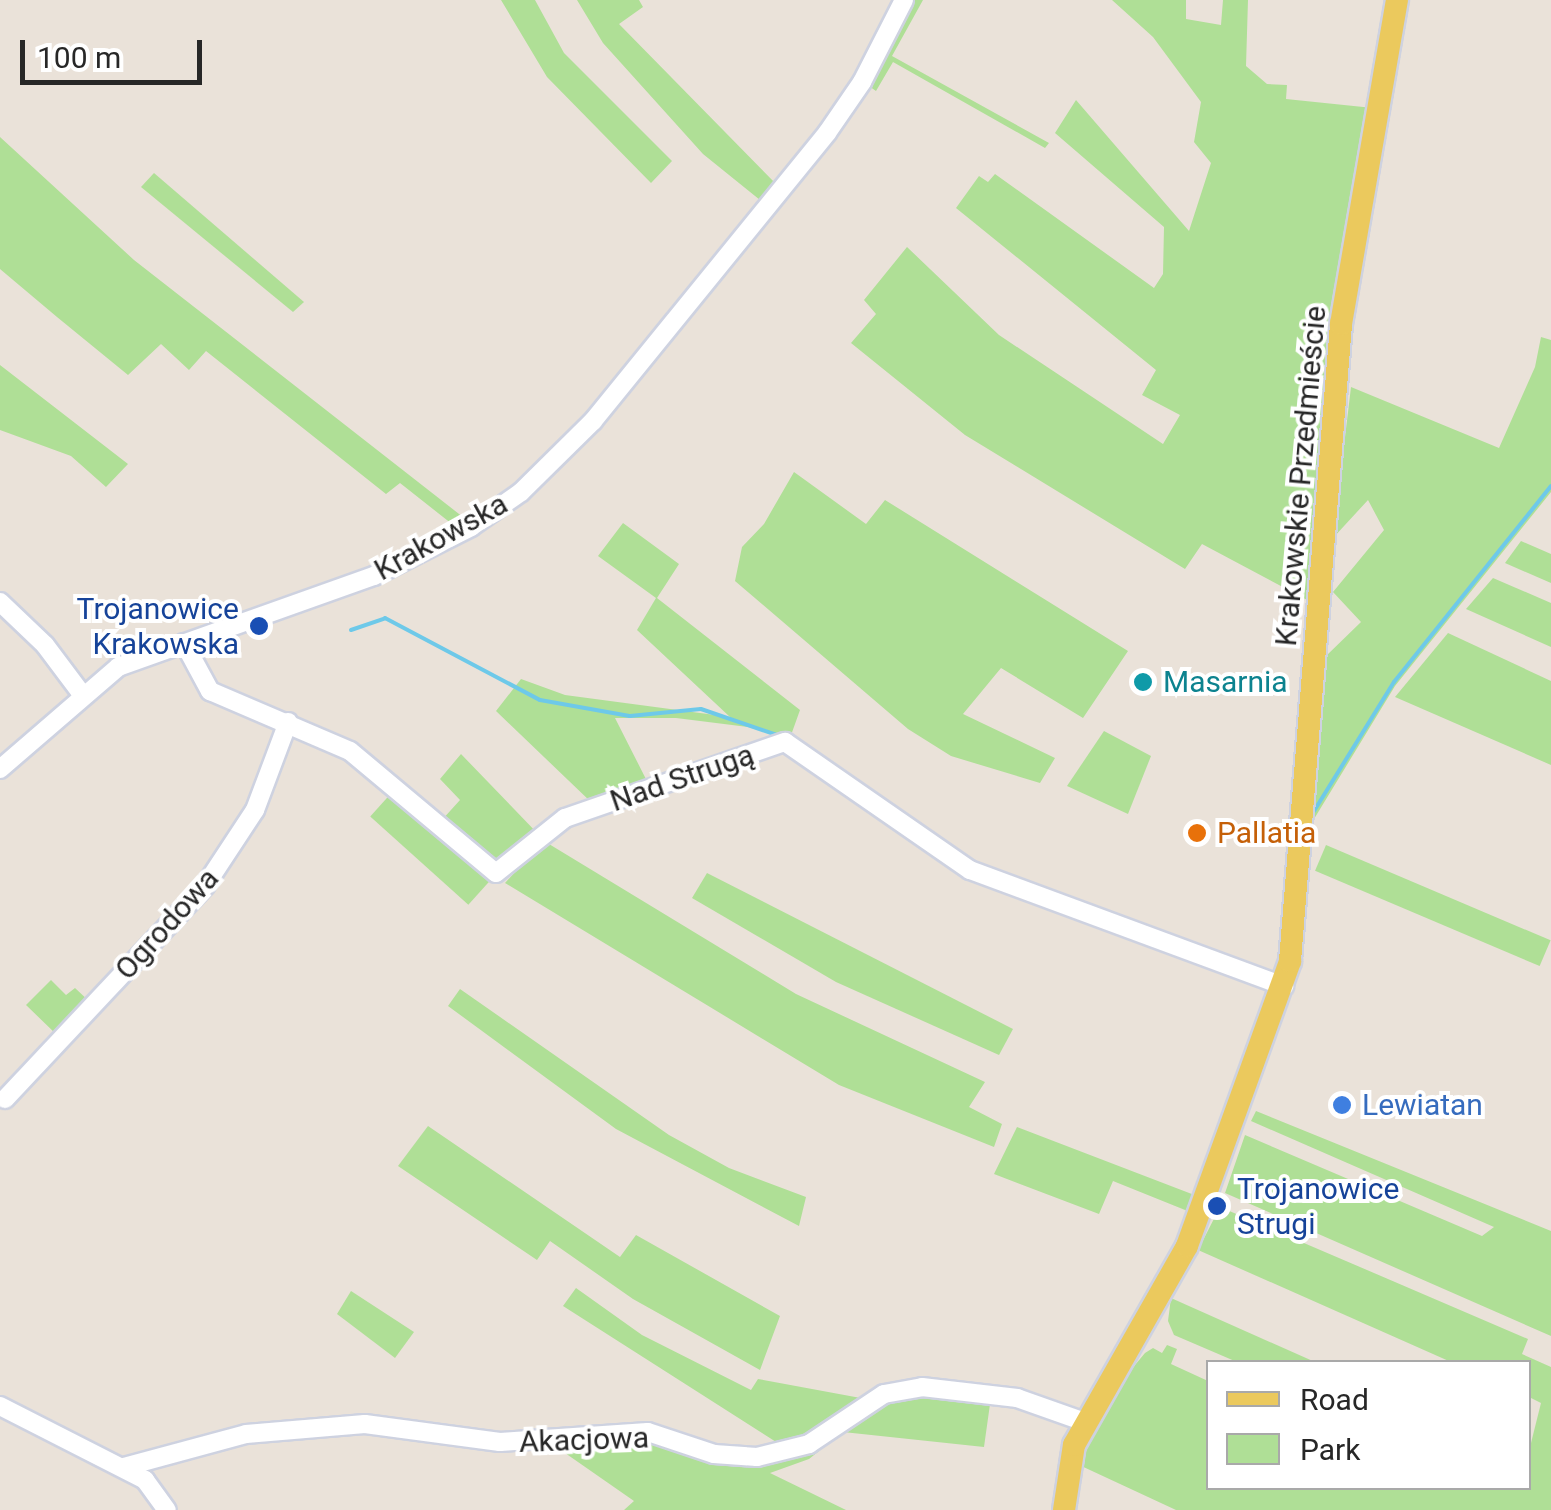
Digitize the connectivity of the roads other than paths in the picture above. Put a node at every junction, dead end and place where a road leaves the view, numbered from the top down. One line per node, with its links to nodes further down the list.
1 (904, 0): 4 (street, Krakowska)
2 (1397, 0): 8 (main road, Krakowskie Przedmieście)
3 (0, 602): 5 (street)
4 (184, 643): 5 (street, Krakowska); 6 (street, Nad Strugą)
5 (81, 693): 7 (street, Krakowska)
6 (288, 722): 8 (street, Nad Strugą); 9 (street, Ogrodowa)
7 (0, 769)
8 (1284, 986): 11 (main road, Krakowskie Przedmieście)
9 (5, 1099)
10 (0, 1406): 12 (street)
11 (1085, 1422): 12 (street, Akacjowa); 14 (main road, Krakowskie Przedmieście)
12 (124, 1467): 13 (street)
13 (168, 1510)
14 (1064, 1510)

